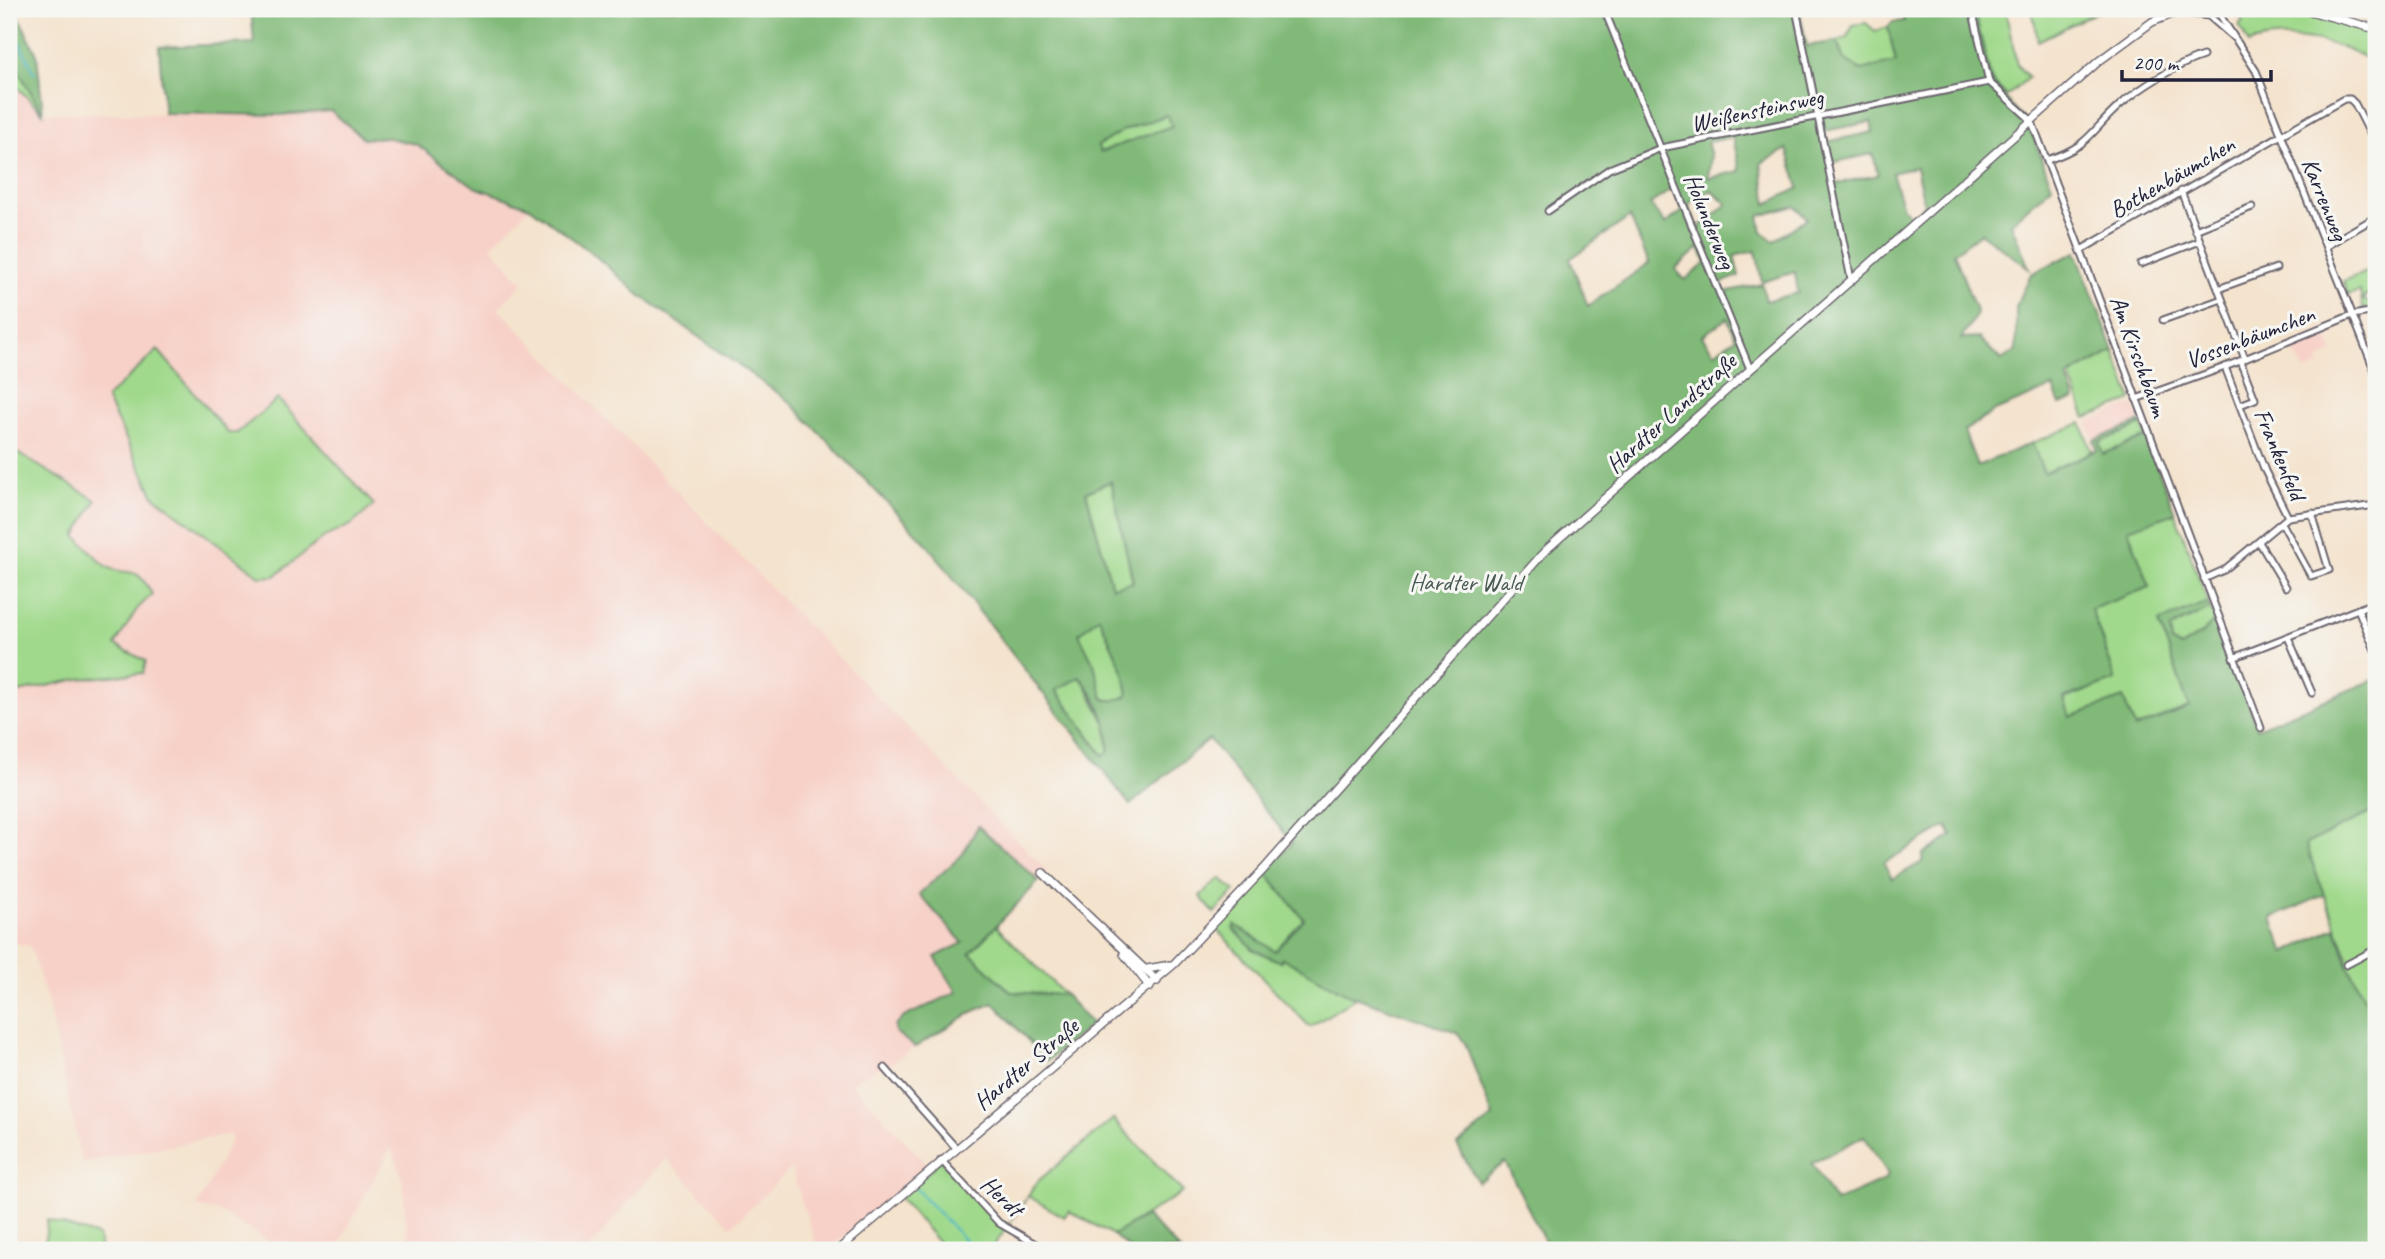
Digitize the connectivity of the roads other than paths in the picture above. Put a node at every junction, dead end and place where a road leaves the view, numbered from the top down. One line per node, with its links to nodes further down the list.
1 (1604, 9): 20 (street, Holunderweg)
2 (1796, 9): 16 (street)
3 (1972, 9): 15 (street)
4 (2184, 9): 9 (main road, Hardter Landstraße)
5 (2208, 9): 10 (street)
6 (2216, 9): 11 (street, Karrenweg)
7 (2225, 9): 11 (street)
8 (2303, 9): 12 (main road)
9 (2173, 12): 10 (street); 17 (main road, Hardter Landstraße)
10 (2208, 16): 13 (street, Karrenweg)
11 (2223, 18): 13 (street, Karrenweg)
12 (2376, 29)
13 (2235, 39): 18 (street, Karrenweg)
14 (2203, 57): 21 (street)
15 (1989, 82): 16 (street, Weißensteinsweg); 17 (street, Am Kirschbaum)
16 (1817, 116): 20 (street, Weißensteinsweg); 32 (street)
17 (2031, 120): 21 (street, Am Kirschbaum); 32 (main road, Hardter Landstraße)
18 (2280, 135): 19 (street, Bothenbäumchen); 22 (street, Bothenbäumchen); 28 (street, Karrenweg)
19 (2376, 145)
20 (1661, 148): 24 (street, Weißensteinsweg); 40 (street, Holunderweg)
21 (2047, 160): 29 (street, Am Kirschbaum)
22 (2180, 191): 26 (street); 29 (street, Bothenbäumchen)
23 (2252, 207): 26 (street)
24 (1548, 211)
25 (2376, 217): 28 (street)
26 (2195, 230): 27 (street)
27 (2200, 241): 30 (street); 33 (street)
28 (2326, 246): 36 (street, Karrenweg)
29 (2081, 250): 42 (street, Am Kirschbaum)
30 (2141, 264)
31 (2276, 268): 33 (street)
32 (1851, 279): 40 (main road, Hardter Landstraße)
33 (2218, 289): 34 (street)
34 (2222, 299): 37 (street); 38 (street)
35 (2376, 311): 36 (street, Vossenbäumchen)
36 (2352, 316): 38 (street, Vossenbäumchen); 41 (street, Karrenweg)
37 (2163, 320)
38 (2242, 360): 39 (street, Vossenbäumchen); 43 (street, Frankenfeld)
39 (2225, 367): 42 (street, Vossenbäumchen); 43 (street, Frankenfeld)
40 (1750, 369): 59 (main road, Hardter Landstraße)
41 (2376, 374)
42 (2136, 399): 49 (street, Am Kirschbaum)
43 (2239, 405): 46 (street, Frankenfeld)
44 (2376, 505): 45 (street)
45 (2312, 513): 46 (street); 47 (street)
46 (2288, 517): 47 (street)
47 (2282, 523): 48 (street)
48 (2259, 542): 49 (street); 50 (street)
49 (2204, 579): 55 (street, Am Kirschbaum)
50 (2286, 587)
51 (2376, 602): 52 (street)
52 (2358, 609): 53 (street); 54 (street)
53 (2288, 637): 55 (street); 56 (street)
54 (2375, 650)
55 (2233, 658): 57 (street, Am Kirschbaum)
56 (2312, 693)
57 (2260, 728)
58 (1043, 873): 60 (main road)
59 (1234, 902): 62 (main road, Hardter Straße)
60 (1117, 945): 64 (main road); 65 (main road)
61 (2376, 949): 63 (street)
62 (1174, 964): 64 (main road); 65 (main road, Hardter Straße)
63 (2346, 965)
64 (1147, 969): 65 (main road)
65 (1154, 984): 67 (main road, Hardter Straße)
66 (885, 1068): 67 (street)
67 (956, 1148): 68 (main road, Hardter Straße)
68 (941, 1160): 69 (main road, Hardter Straße); 70 (street, Herdt)
69 (838, 1250)
70 (1046, 1250)

